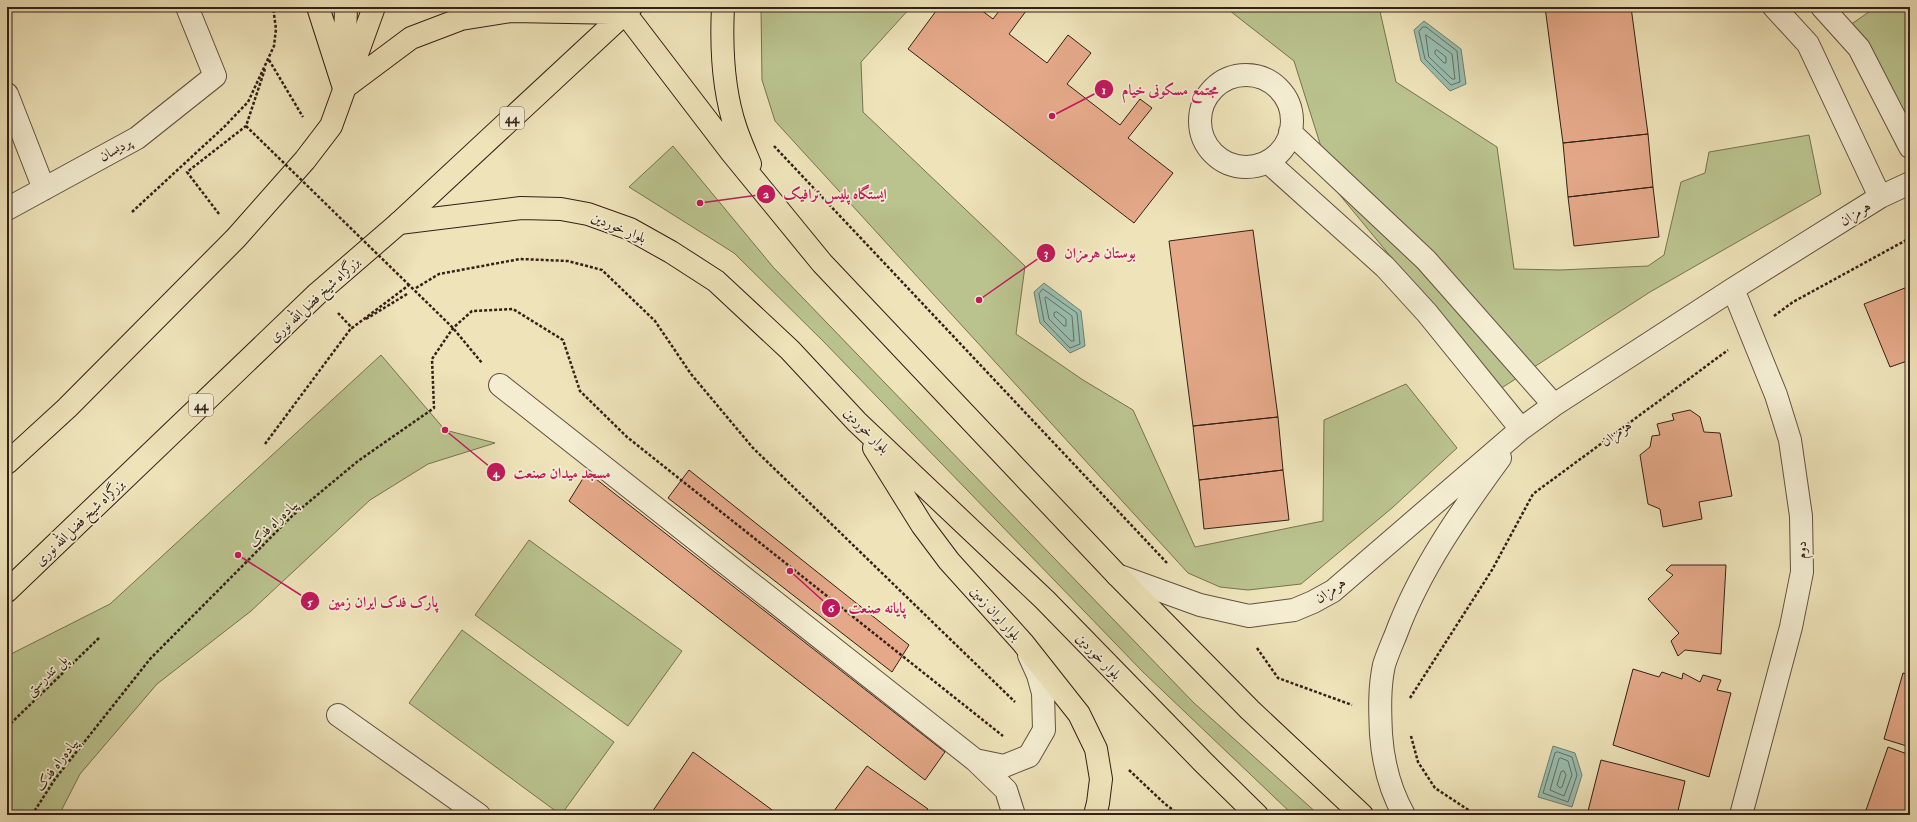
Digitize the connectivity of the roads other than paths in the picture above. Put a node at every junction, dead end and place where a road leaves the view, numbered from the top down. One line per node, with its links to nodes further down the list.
1 (186, 7): 16 (street, پردیسان)
2 (318, 7): 10 (main road)
3 (346, 7): 10 (main road)
4 (374, 7): 10 (main road)
5 (723, 7): 17 (main road)
6 (1774, 7): 9 (street)
7 (625, 9): 10 (main road); 17 (main road); 20 (main road, بزرگراه شیخ فضل‌الله نوری / 44)
8 (1828, 14): 9 (street); 13 (street)
9 (1808, 44): 18 (street)
10 (344, 88): 28 (main road)
11 (7, 94): 16 (street)
12 (1290, 132): 14 (street); 14 (street); 22 (street)
13 (1910, 147)
14 (1268, 162): 23 (street)
15 (1910, 183): 18 (street, هرمزان)
16 (44, 189): 19 (street, پردیسان)
17 (769, 198): 29 (main road)
18 (1880, 198): 21 (street, هرمزان)
19 (7, 209)
20 (399, 223): 26 (main road, بلوار خوردین); 30 (main road, بزرگراه شیخ فضل‌الله نوری / 44)
21 (1733, 289): 25 (street, هرمزان); 40 (street, دوم)
22 (1454, 291): 23 (street); 25 (street)
23 (1427, 313): 27 (street)
24 (500, 385): 33 (street)
25 (1554, 405): 27 (street, هرمزان)
26 (857, 422): 31 (main road, بلوار ایران زمین); 37 (main road, بلوار خوردین)
27 (1521, 429): 29 (street, هرمزان); 39 (street, هرمزان)
28 (7, 463)
29 (1117, 576): 38 (main road)
30 (7, 591)
31 (1023, 643): 33 (street); 36 (main road, بلوار ایران زمین)
32 (338, 715): 34 (street)
33 (975, 760): 35 (street)
34 (479, 815)
35 (1014, 815)
36 (1094, 815)
37 (1257, 815)
38 (1362, 815)
39 (1404, 815)
40 (1741, 815)

